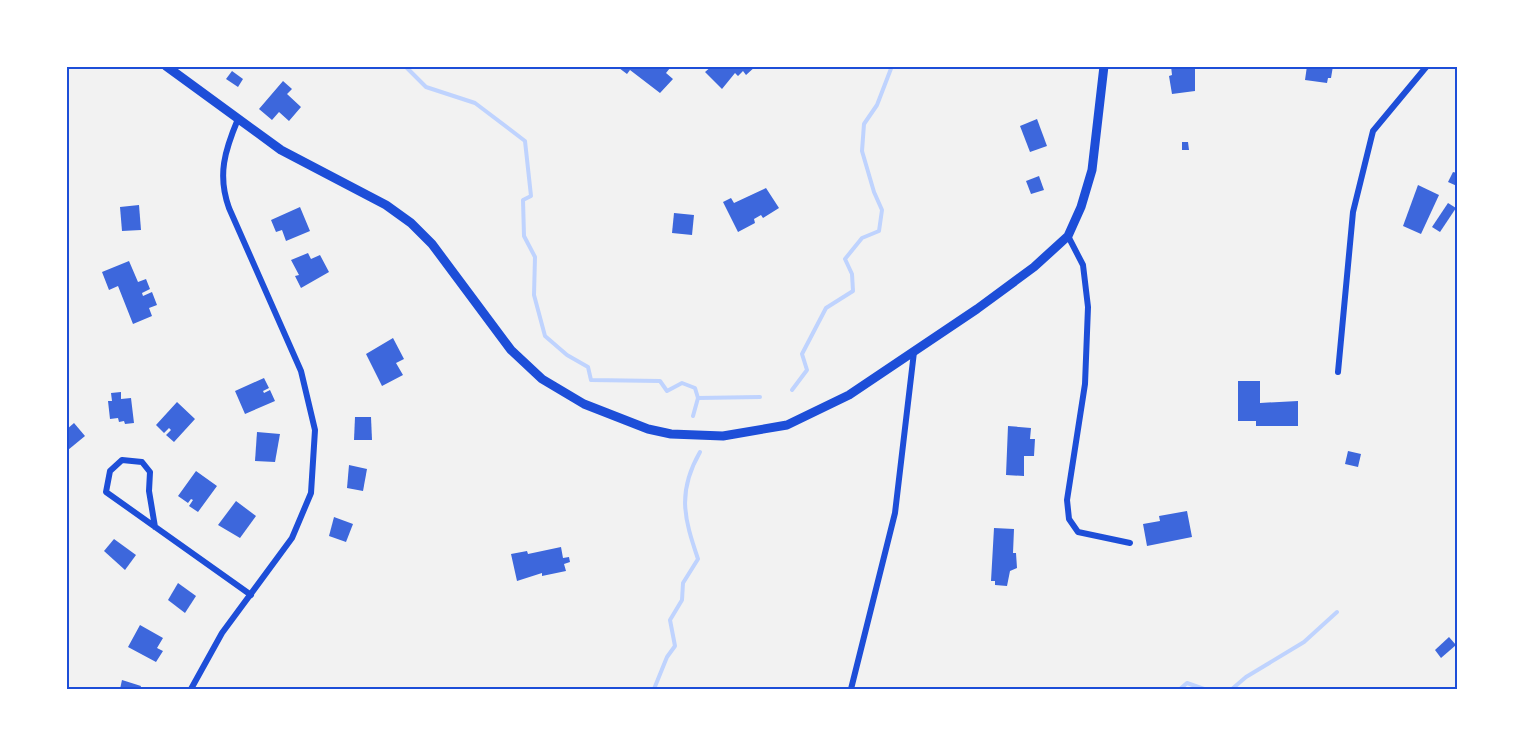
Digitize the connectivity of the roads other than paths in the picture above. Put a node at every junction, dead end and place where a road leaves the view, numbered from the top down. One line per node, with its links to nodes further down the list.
1 (166, 66): 4 (street)
2 (1104, 66): 5 (street)
3 (1427, 66): 7 (street)
4 (238, 119): 6 (street); 10 (street)
5 (1068, 236): 6 (street); 9 (street)
6 (914, 352): 12 (street)
7 (1338, 372)
8 (155, 527): 8 (street); 10 (street)
9 (1130, 543)
10 (251, 595): 11 (street)
11 (190, 689)
12 (851, 689)

